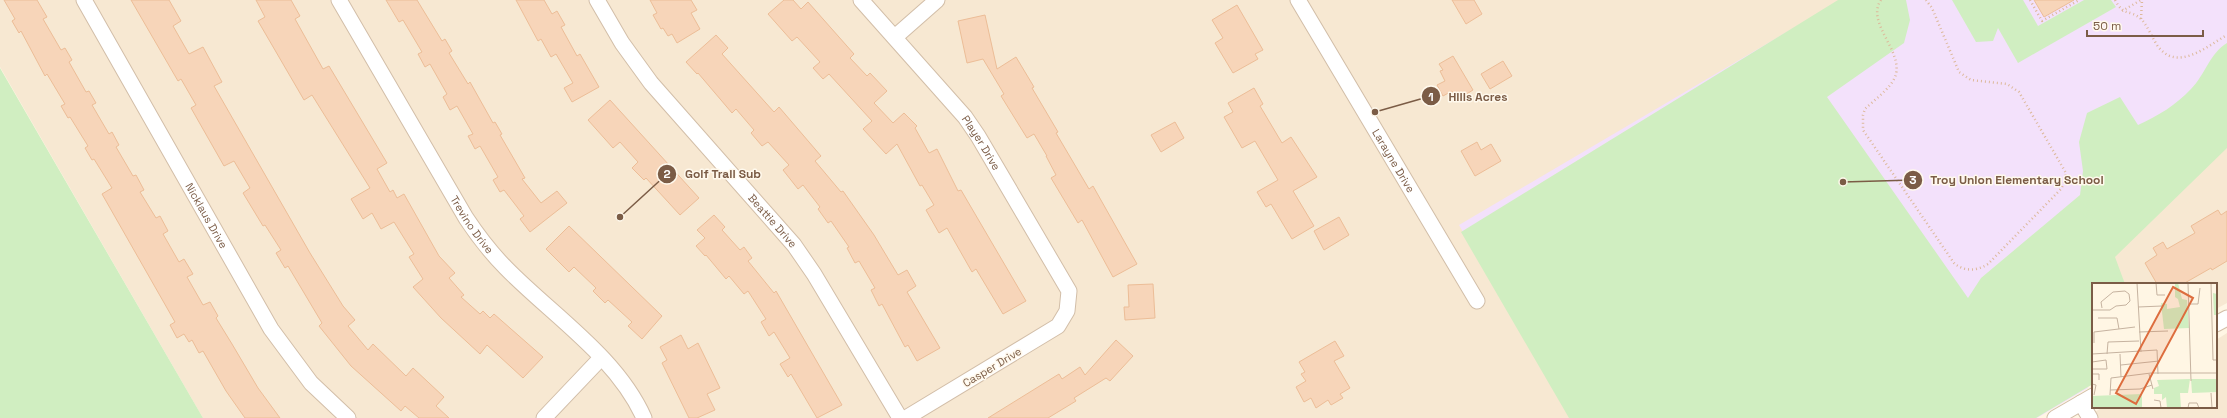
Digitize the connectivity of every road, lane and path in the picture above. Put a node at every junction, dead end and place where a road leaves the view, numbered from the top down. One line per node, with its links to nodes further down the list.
1 (84, 0): 23 (street, Nicklaus Drive)
2 (339, 0): 21 (street, Trevino Drive)
3 (597, 0): 26 (street, Beattie Drive)
4 (861, 0): 16 (street, Player Drive)
5 (937, 0): 16 (street)
6 (1298, 0): 17 (street, Larayne Drive)
7 (1881, 0): 8 (path)
8 (1926, 0)
9 (2030, 0): 10 (path)
10 (2079, 0)
11 (2115, 0): 13 (path)
12 (2141, 0): 13 (path); 14 (path)
13 (2122, 11): 14 (path)
14 (2141, 19): 15 (path)
15 (2227, 35)
16 (895, 37): 18 (street, Player Drive)
17 (1477, 301)
18 (1069, 306): 27 (street, Casper Drive)
19 (2227, 318): 20 (street)
20 (2217, 323)
21 (601, 358): 24 (street); 25 (street, Trevino Drive)
22 (2087, 399): 28 (street); 29 (street)
23 (348, 418)
24 (544, 418)
25 (644, 418)
26 (900, 418)
27 (906, 418)
28 (2055, 418)
29 (2090, 418)

